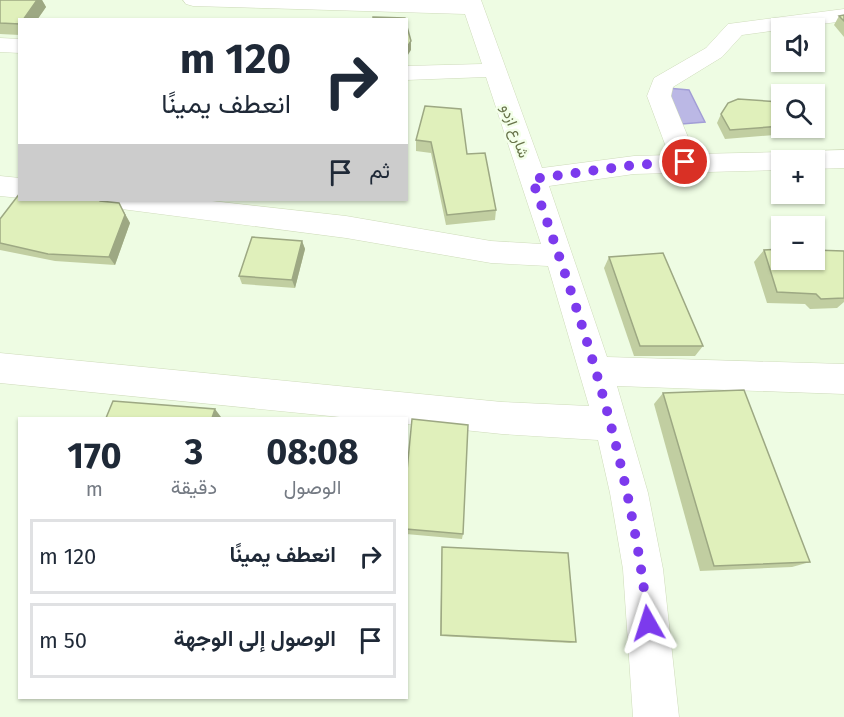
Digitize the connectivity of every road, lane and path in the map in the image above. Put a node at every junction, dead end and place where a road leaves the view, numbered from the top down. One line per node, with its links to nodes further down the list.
1 (193, 0): 2 (street)
2 (418, 4): 3 (street)
3 (472, 4): 7 (street, شارع ازدو)
4 (844, 15): 12 (street)
5 (0, 45): 6 (street)
6 (18, 46)
7 (493, 70): 8 (street); 13 (street, شارع ازدو)
8 (408, 73)
9 (844, 159): 10 (street)
10 (825, 160)
11 (771, 161): 12 (street)
12 (685, 162): 13 (street)
13 (532, 179): 17 (street, شارع ازدو)
14 (0, 186): 15 (street)
15 (18, 188)
16 (124, 201): 17 (street)
17 (559, 254): 19 (street, شارع ازدو)
18 (0, 368): 21 (street)
19 (597, 371): 20 (street); 21 (street, شارع ازدو)
20 (844, 379)
21 (612, 424): 22 (street, شارع ازدو)
22 (656, 717)

